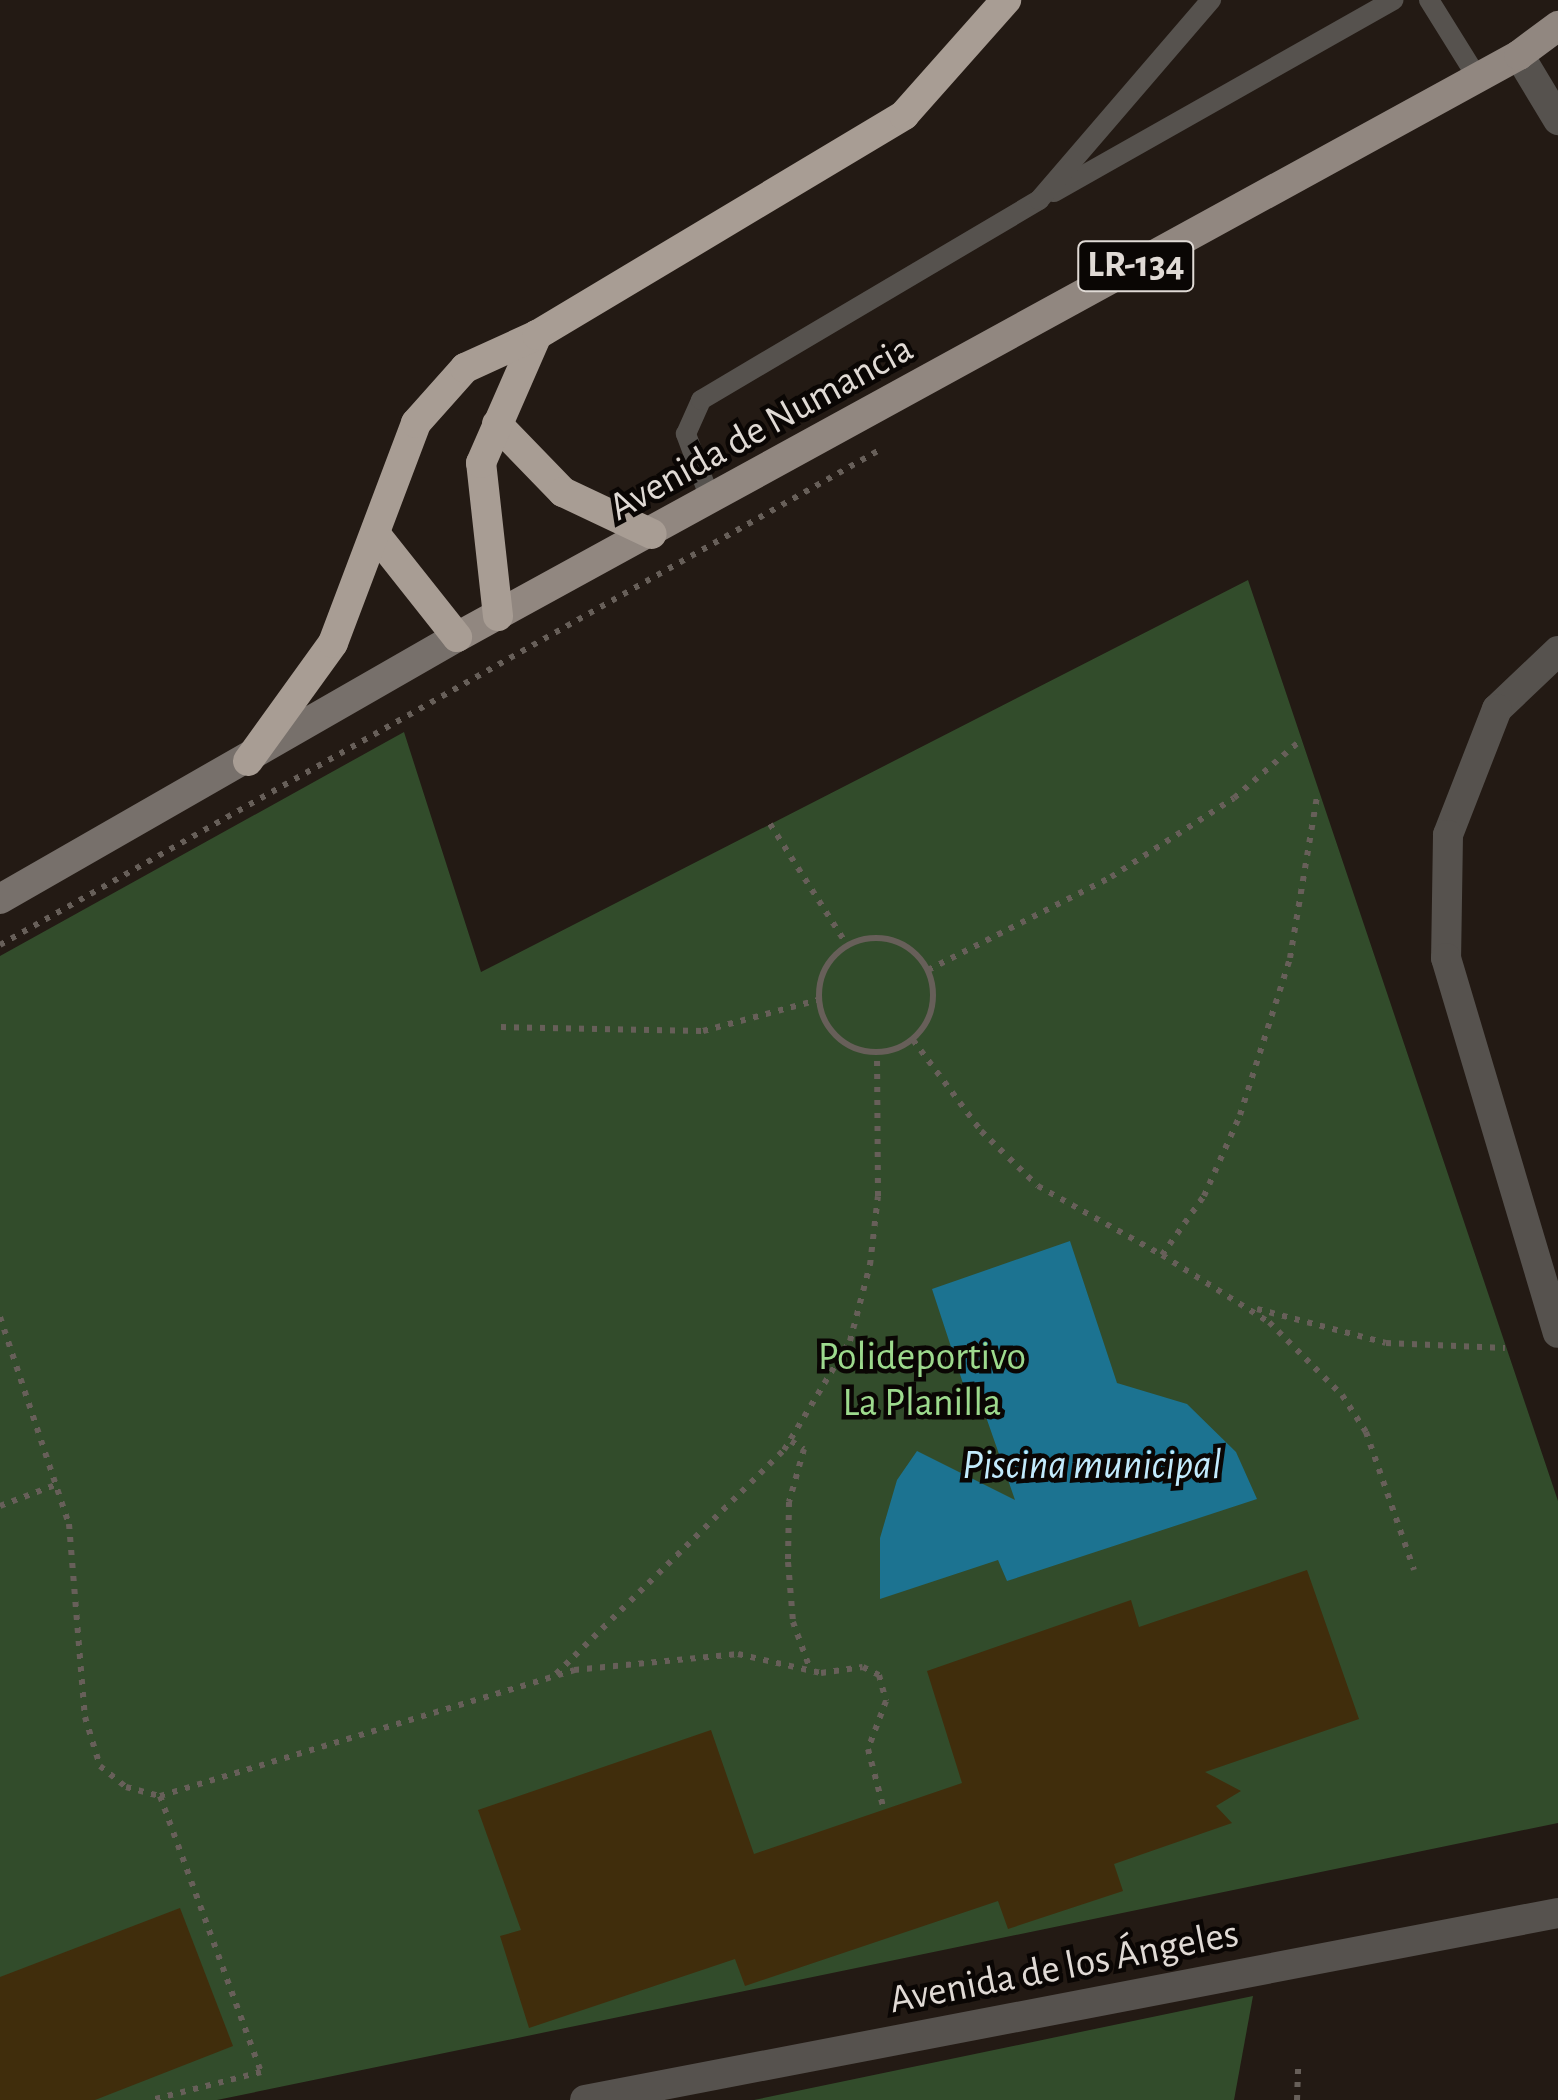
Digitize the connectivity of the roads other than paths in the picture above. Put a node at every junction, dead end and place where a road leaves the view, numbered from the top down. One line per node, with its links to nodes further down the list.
1 (1006, 0): 10 (highway)
2 (1211, 0): 9 (lane)
3 (1393, 0): 9 (lane)
4 (1429, 0): 7 (lane)
5 (1558, 26): 6 (main road, Avenida de Numancia / LR-134)
6 (1519, 56): 7 (main road, Avenida de Numancia / LR-134); 8 (street)
7 (1477, 77): 12 (main road, Avenida de Numancia / LR-134)
8 (1558, 120)
9 (1039, 200): 12 (lane)
10 (537, 336): 11 (highway); 14 (highway)
11 (497, 424): 13 (highway); 15 (highway)
12 (711, 502): 13 (main road, Avenida de Numancia / LR-134)
13 (652, 534): 15 (main road, Avenida de Numancia / LR-134)
14 (377, 536): 16 (highway); 18 (highway)
15 (498, 616): 16 (main road, Avenida de Numancia / LR-134)
16 (457, 637): 18 (street, Avenida de Numancia)
17 (1558, 651): 20 (street)
18 (248, 761): 19 (street, Avenida de Numancia)
19 (0, 899)
20 (1558, 1333)
21 (1558, 1913): 22 (street, Avenida de los Ángeles)
22 (585, 2100)

